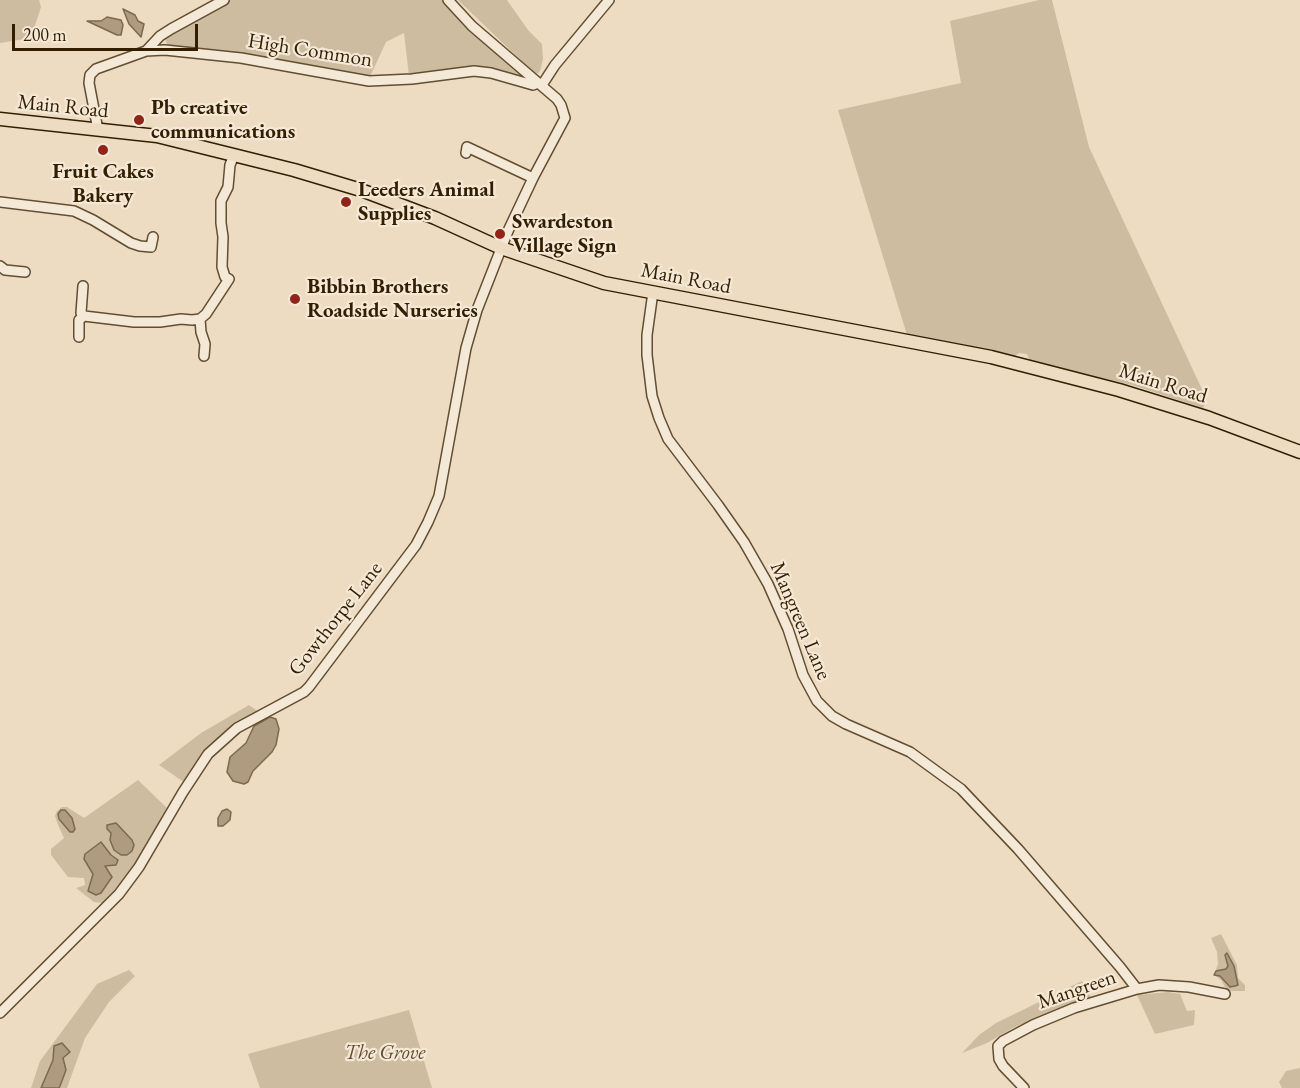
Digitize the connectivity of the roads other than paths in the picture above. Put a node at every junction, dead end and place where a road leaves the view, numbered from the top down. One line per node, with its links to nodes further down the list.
1 (224, 0): 4 (street)
2 (448, 0): 5 (street)
3 (609, 0): 5 (street)
4 (146, 51): 5 (street, High Common); 7 (street)
5 (540, 84): 10 (street, Gowthorpe Lane)
6 (0, 119): 7 (main road, Main Road)
7 (98, 130): 9 (main road, Main Road)
8 (466, 147): 10 (street)
9 (234, 155): 13 (street); 15 (main road, Main Road)
10 (533, 178): 15 (street, Gowthorpe Lane)
11 (0, 202): 14 (street)
12 (234, 236): 13 (street)
13 (224, 237): 21 (street)
14 (151, 246)
15 (501, 248): 19 (main road, Main Road); 27 (street, Gowthorpe Lane)
16 (0, 266): 17 (street)
17 (25, 272)
18 (83, 285): 20 (street)
19 (653, 292): 24 (main road, Main Road); 25 (street, Mangreen Lane)
20 (84, 316): 21 (street); 22 (street)
21 (200, 319): 23 (street)
22 (79, 337)
23 (204, 356)
24 (1300, 452)
25 (1137, 989): 26 (street, Mangreen); 28 (street, Mangreen)
26 (1225, 994)
27 (0, 1013)
28 (1024, 1088)

